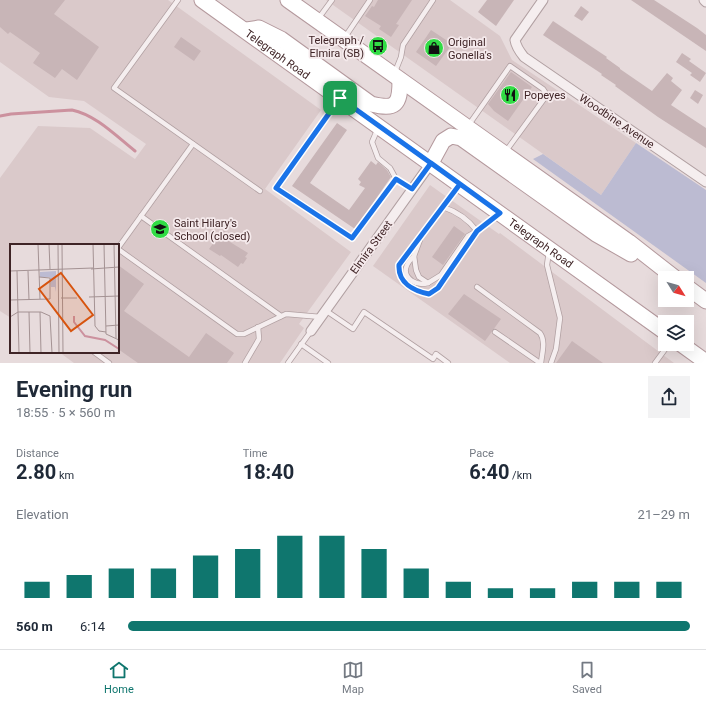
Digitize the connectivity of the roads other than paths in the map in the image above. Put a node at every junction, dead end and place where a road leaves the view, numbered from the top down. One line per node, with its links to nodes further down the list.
1 (178, 0): 15 (lane)
2 (202, 0): 9 (main road, Telegraph Road)
3 (332, 0): 8 (lane)
4 (370, 0): 10 (lane)
5 (433, 0): 11 (lane)
6 (543, 0): 19 (street, Woodbine Avenue)
7 (291, 1): 8 (main road)
8 (317, 21): 10 (main road)
9 (246, 30): 11 (main road); 12 (main road, Telegraph Road)
10 (343, 40): 11 (main road)
11 (396, 78): 14 (main road)
12 (340, 98): 13 (main road, Telegraph Road); 18 (lane)
13 (378, 126): 17 (main road, Telegraph Road); 18 (lane)
14 (462, 132): 16 (main road); 16 (lane); 17 (main road); 32 (main road)
15 (193, 144): 22 (lane); 25 (lane)
16 (504, 154): 33 (main road)
17 (431, 163): 20 (main road, Telegraph Road); 21 (street, Elmira Street)
18 (396, 179): 21 (lane)
19 (706, 182)
20 (460, 184): 23 (lane); 24 (main road, Telegraph Road)
21 (412, 189): 38 (street, Elmira Street)
22 (260, 191)
23 (443, 207): 26 (lane); 27 (lane)
24 (500, 213): 26 (lane); 29 (main road, Telegraph Road)
25 (141, 216): 28 (lane); 39 (lane)
26 (477, 231): 27 (lane); 34 (lane)
27 (422, 235): 31 (lane)
28 (119, 247)
29 (549, 248): 41 (main road, Telegraph Road); 55 (lane)
30 (119, 249): 40 (lane)
31 (414, 256): 34 (lane); 34 (lane)
32 (662, 271)
33 (666, 271)
34 (428, 283)
35 (477, 287): 54 (lane)
36 (694, 292): 37 (main road)
37 (706, 301)
38 (323, 314): 39 (lane); 42 (street, Elmira Street); 53 (lane)
39 (281, 316): 40 (lane)
40 (258, 327): 50 (lane)
41 (658, 327)
42 (310, 331): 44 (lane)
43 (495, 332): 54 (lane)
44 (301, 344): 51 (lane); 52 (lane)
45 (664, 351): 56 (lane)
46 (691, 351): 48 (main road)
47 (95, 353): 49 (lane)
48 (706, 362)
49 (109, 363)
50 (245, 363)
51 (288, 363)
52 (328, 363)
53 (448, 363)
54 (540, 363)
55 (551, 363)
56 (655, 363)

